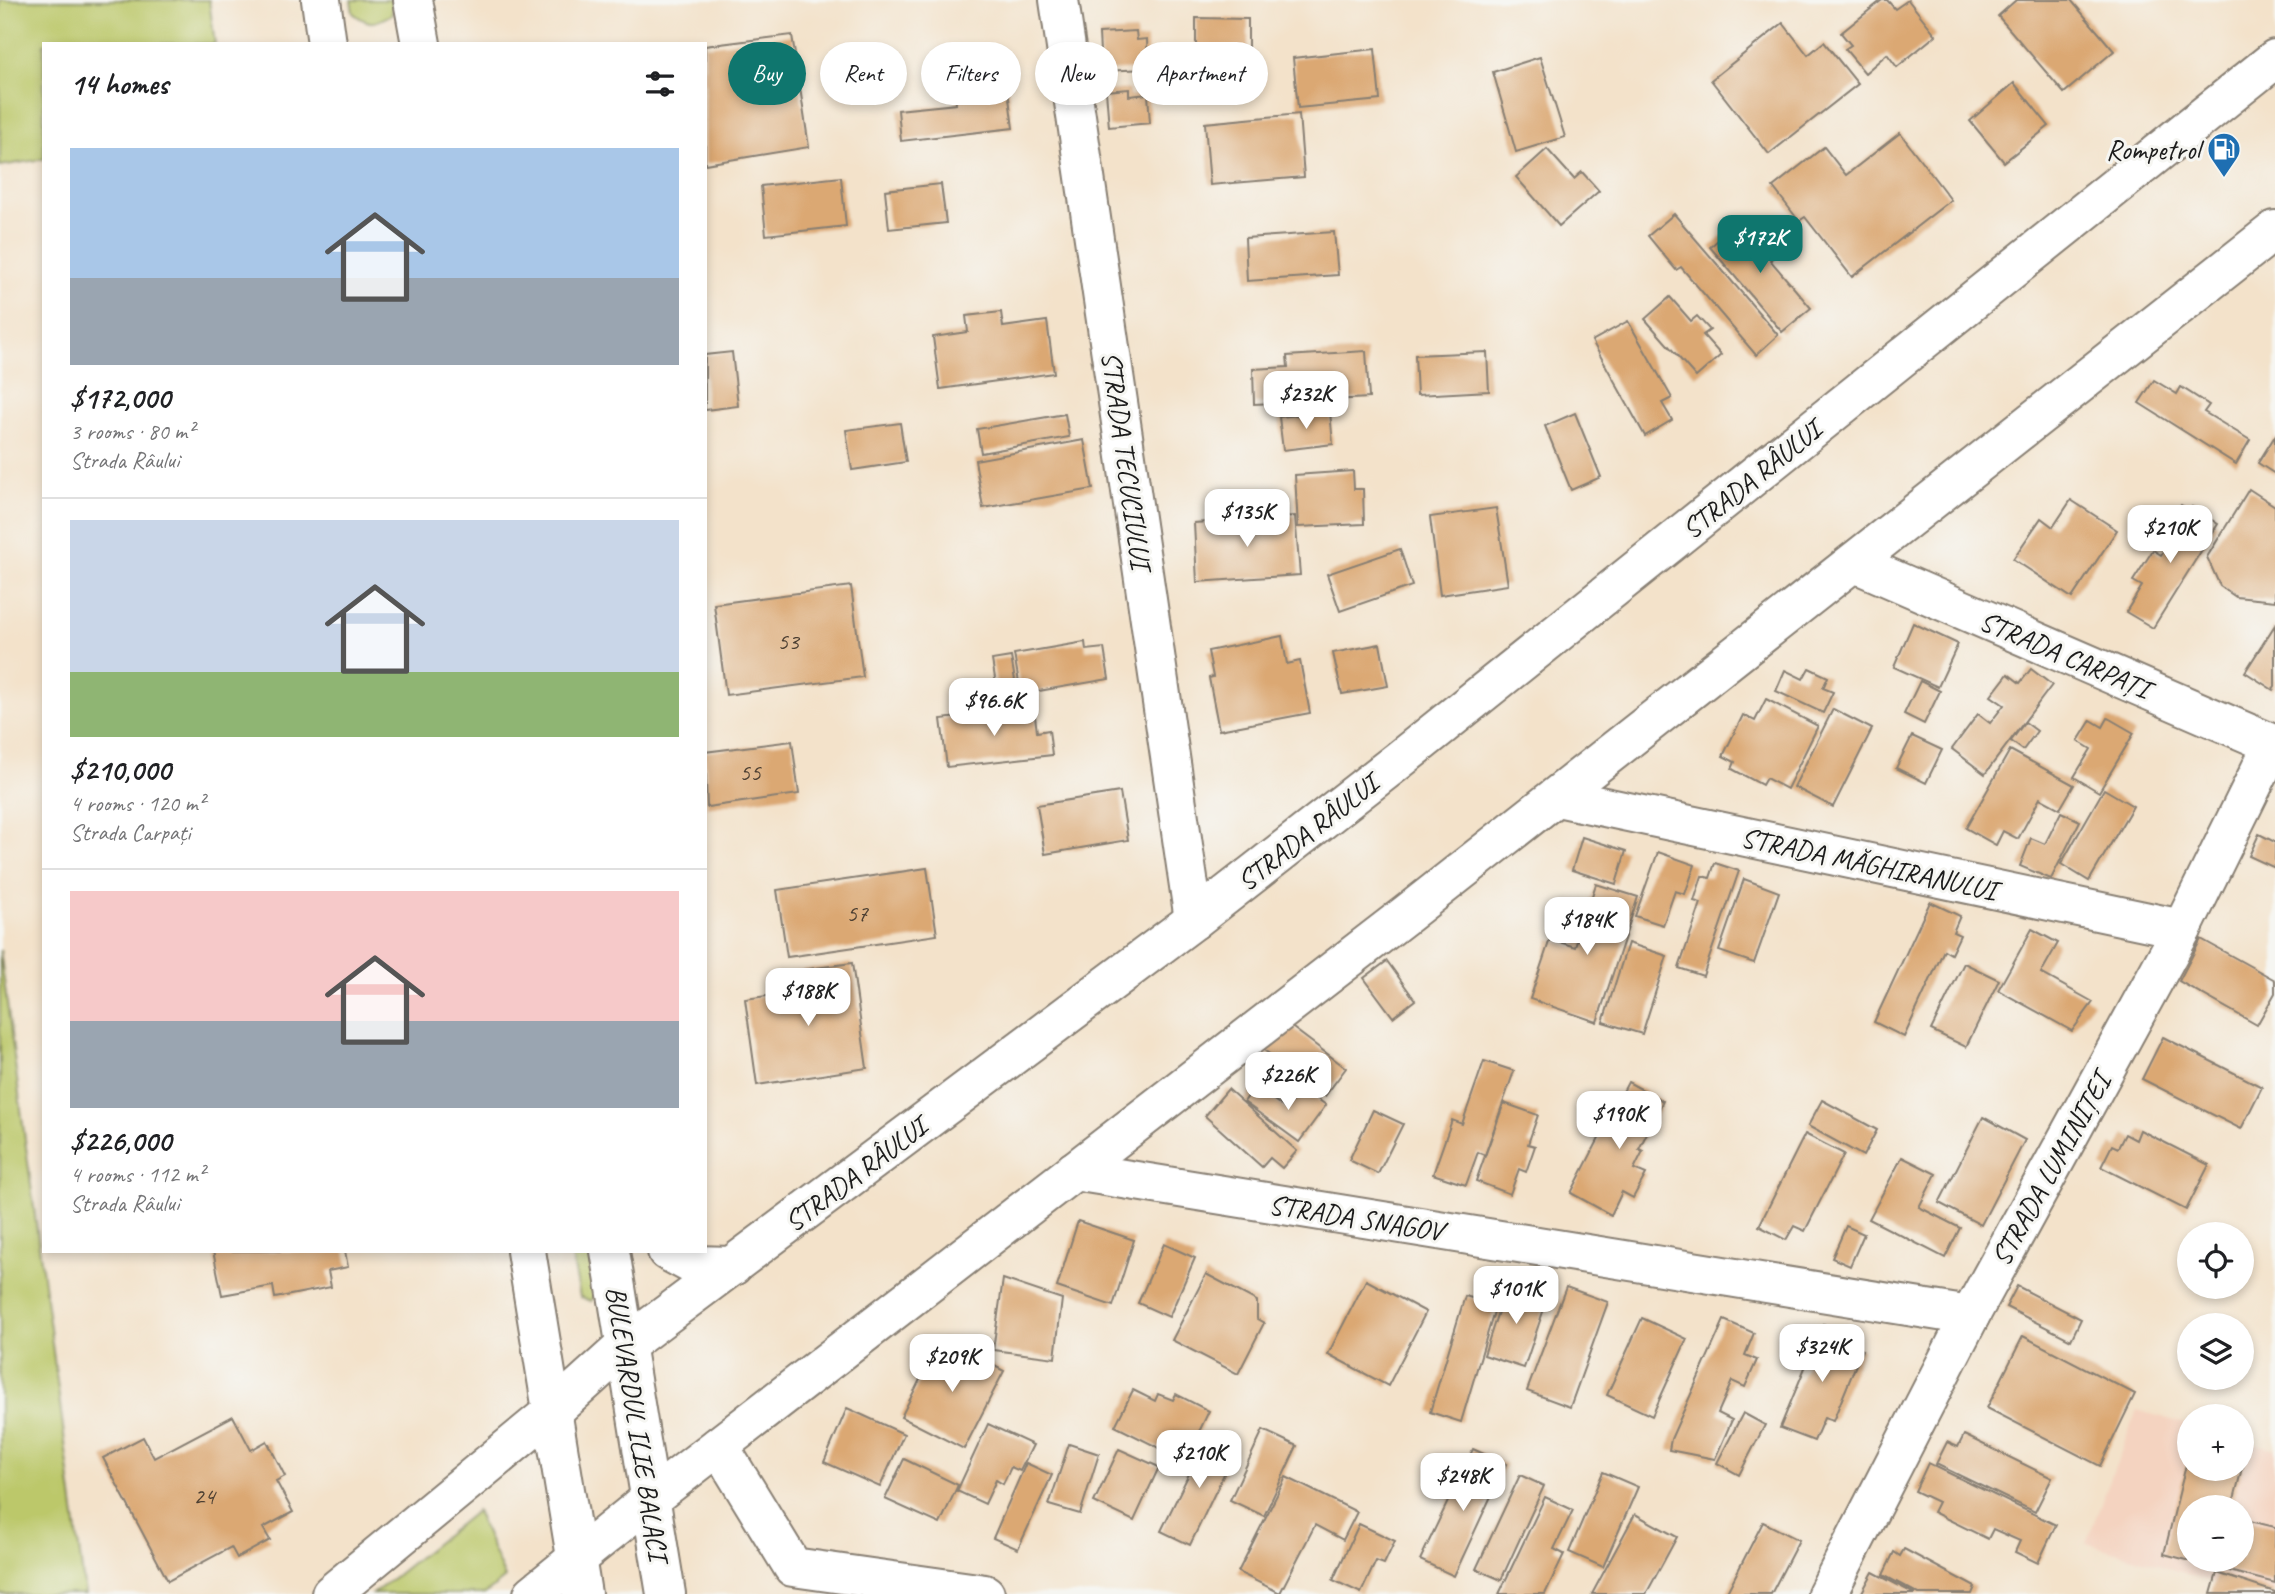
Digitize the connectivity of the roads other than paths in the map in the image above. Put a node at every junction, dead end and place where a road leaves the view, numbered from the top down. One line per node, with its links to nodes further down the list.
1 (321, 0): 4 (main road)
2 (413, 0): 5 (main road)
3 (1059, 0): 11 (main road, STRADA TECUCIULUI)
4 (327, 42)
5 (421, 42)
6 (2275, 59): 11 (main road, STRADA RÂULUI)
7 (2275, 230): 8 (main road)
8 (1855, 563): 9 (main road, STRADA CARPAȚI); 10 (main road)
9 (2274, 744): 12 (main road, STRADA LUMINIȚEI)
10 (1556, 797): 12 (main road, STRADA MĂGHIRANULUI); 13 (main road)
11 (1194, 920): 17 (main road, STRADA RÂULUI)
12 (2182, 929): 18 (main road, STRADA LUMINIȚEI)
13 (1074, 1171): 18 (main road, STRADA SNAGOV); 21 (main road)
14 (526, 1253): 20 (main road)
15 (610, 1253): 19 (main road, BULEVARDUL ILIE BALACI)
16 (671, 1253): 17 (main road)
17 (733, 1266): 19 (main road, STRADA RÂULUI)
18 (1970, 1317): 28 (main road, STRADA LUMINIȚEI)
19 (626, 1345): 20 (main road, STRADA RÂULUI); 22 (main road, BULEVARDUL ILIE BALACI)
20 (553, 1411): 23 (main road); 24 (main road, STRADA RÂULUI)
21 (719, 1446): 22 (main road); 27 (main road)
22 (650, 1499): 23 (main road); 26 (main road, BULEVARDUL ILIE BALACI)
23 (579, 1577): 25 (main road)
24 (331, 1594)
25 (533, 1594)
26 (666, 1594)
27 (985, 1594)
28 (1826, 1594)

